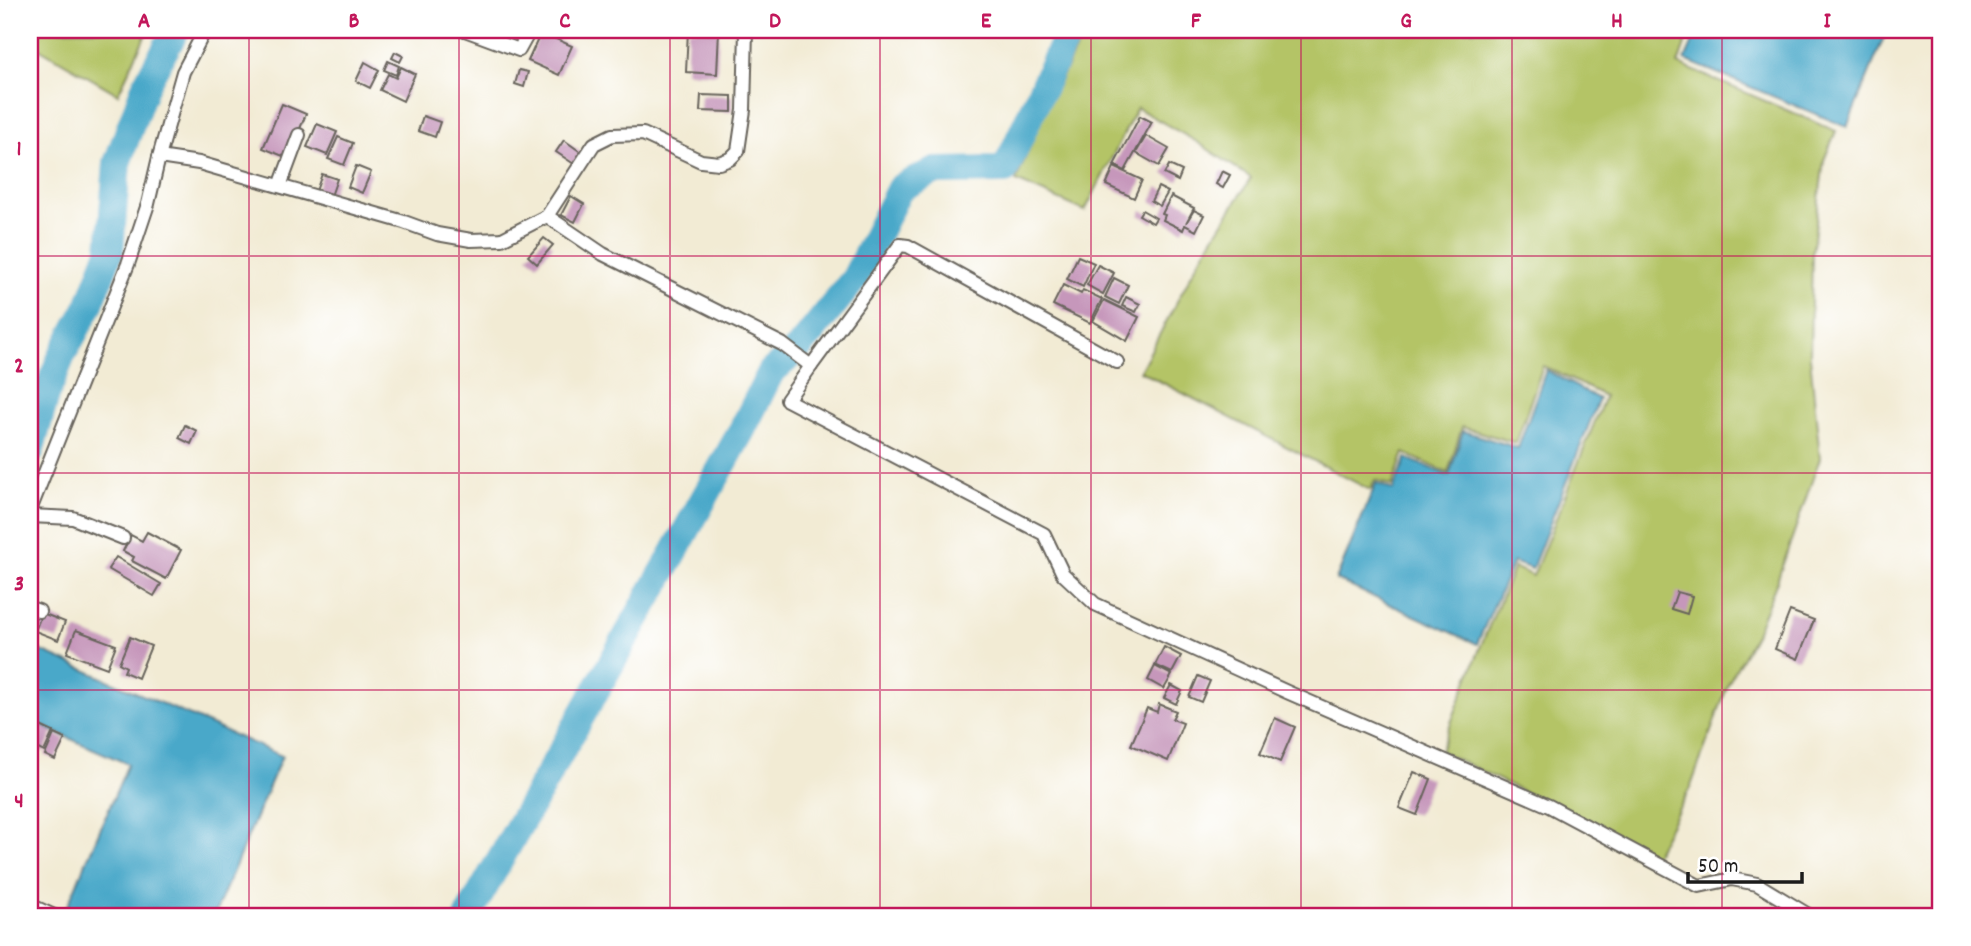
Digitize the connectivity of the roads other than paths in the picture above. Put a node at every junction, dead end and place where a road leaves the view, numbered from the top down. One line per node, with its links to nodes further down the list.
1 (205, 30): 6 (street)
2 (465, 30): 3 (street)
3 (530, 30)
4 (746, 30): 8 (street)
5 (299, 135): 7 (street)
6 (159, 157): 7 (street); 11 (street)
7 (280, 186): 8 (street)
8 (547, 216): 10 (street)
9 (1117, 362): 10 (street)
10 (808, 364): 16 (street)
11 (30, 510)
12 (30, 516): 13 (street)
13 (123, 538)
14 (30, 905): 15 (street)
15 (54, 916)
16 (1810, 916)

